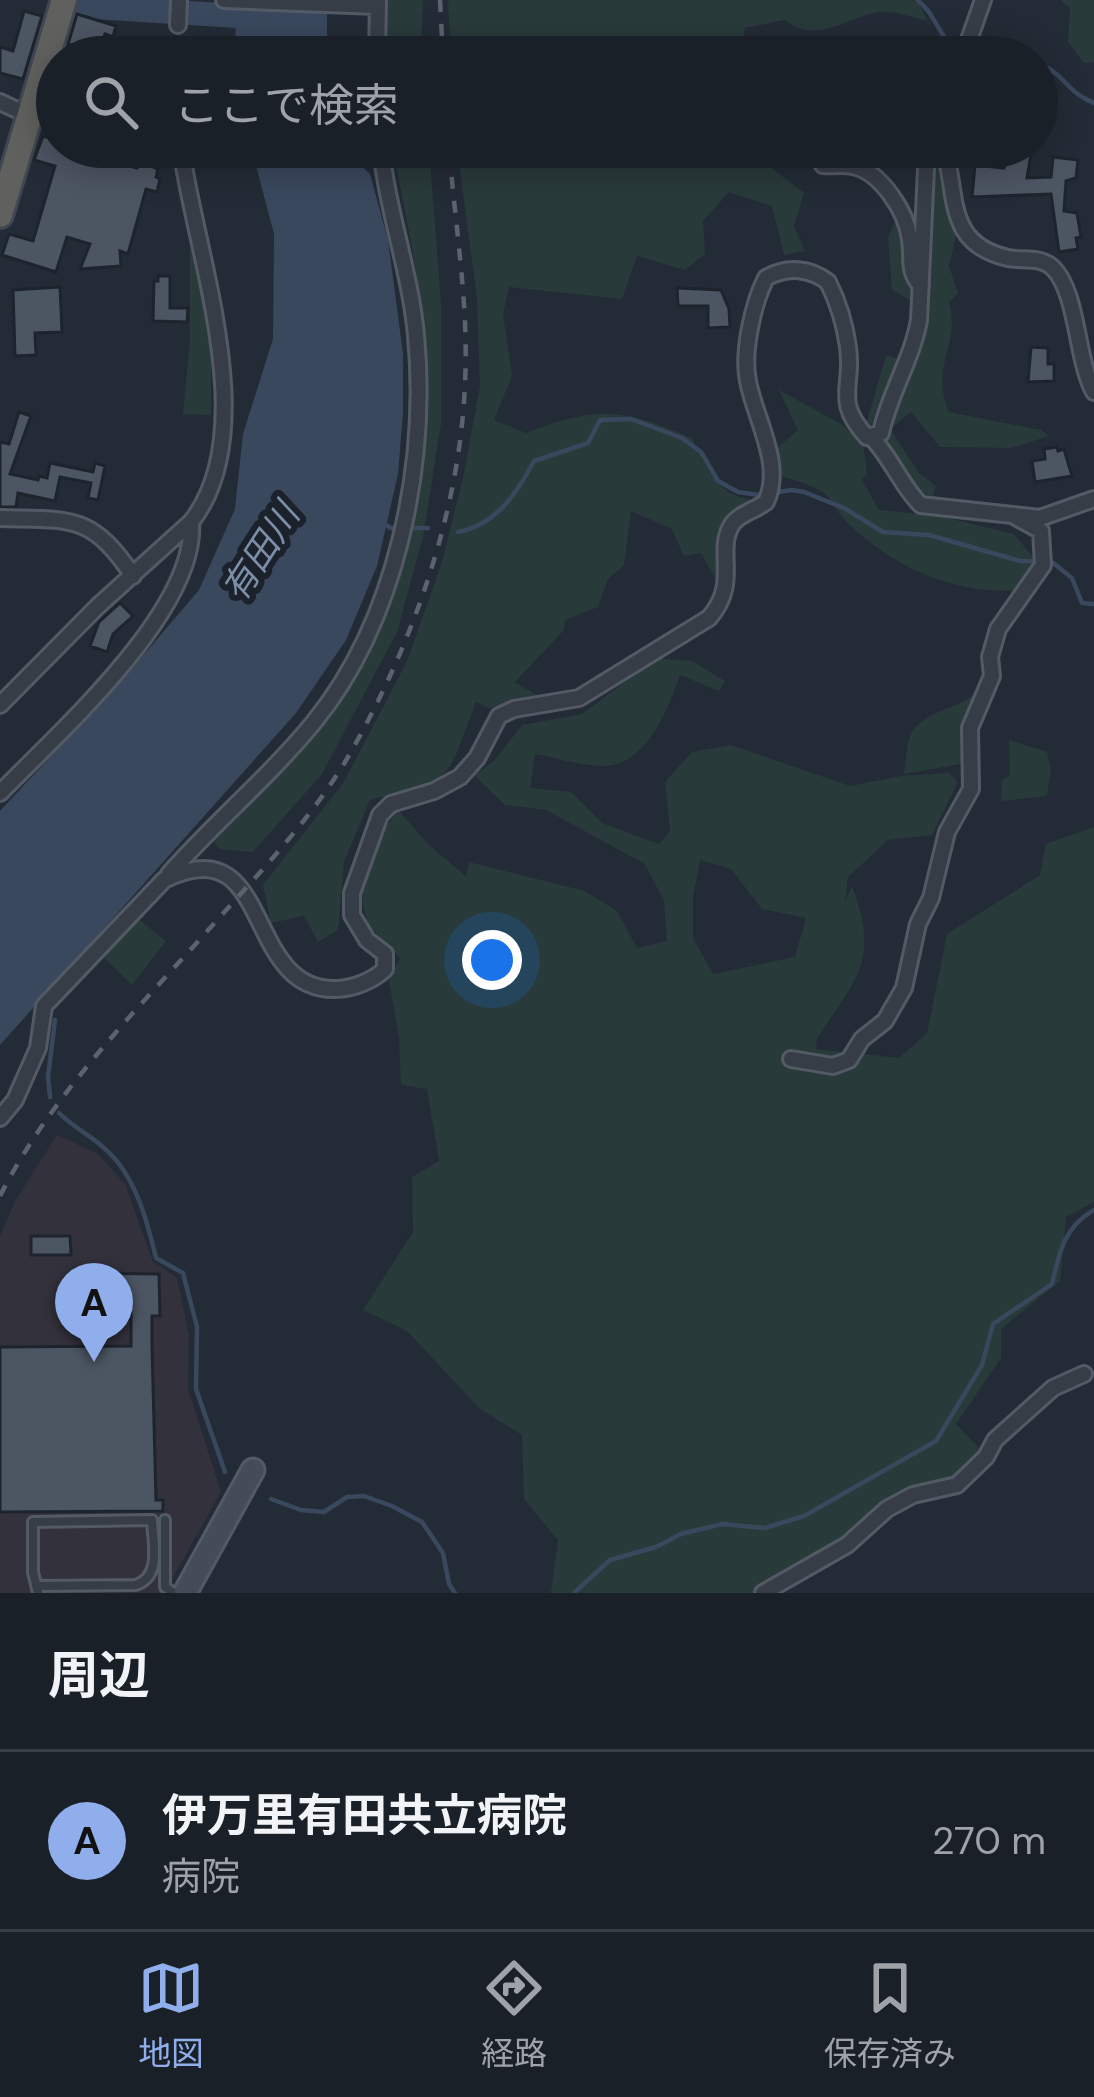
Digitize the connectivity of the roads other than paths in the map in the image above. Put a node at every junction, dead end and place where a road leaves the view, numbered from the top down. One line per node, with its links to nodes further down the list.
1 (64, 0): 7 (highway)
2 (179, 0): 6 (street)
3 (224, 0): 5 (street)
4 (983, 0): 9 (street)
5 (378, 3): 8 (street)
6 (178, 25)
7 (53, 36)
8 (377, 36)
9 (970, 36)
10 (36, 96): 12 (highway)
11 (0, 102): 12 (street)
12 (30, 116): 18 (highway)
13 (186, 168): 25 (street)
14 (385, 168): 29 (street)
15 (857, 168): 19 (street)
16 (926, 168): 19 (street)
17 (948, 168): 20 (street)
18 (0, 215)
19 (921, 286): 21 (street)
20 (1094, 392)
21 (872, 438): 23 (street); 29 (street)
22 (1094, 499): 23 (street)
23 (1014, 516): 30 (street)
24 (0, 518): 26 (street)
25 (191, 522): 26 (street); 28 (street)
26 (133, 576): 27 (street)
27 (0, 705)
28 (0, 793)
29 (164, 880): 31 (street)
30 (791, 1059)
31 (0, 1118)
32 (1084, 1375): 38 (street)
33 (253, 1470): 37 (main road)
34 (165, 1520): 36 (lane)
35 (38, 1590): 35 (lane)
36 (174, 1593)
37 (185, 1593)
38 (763, 1593)

